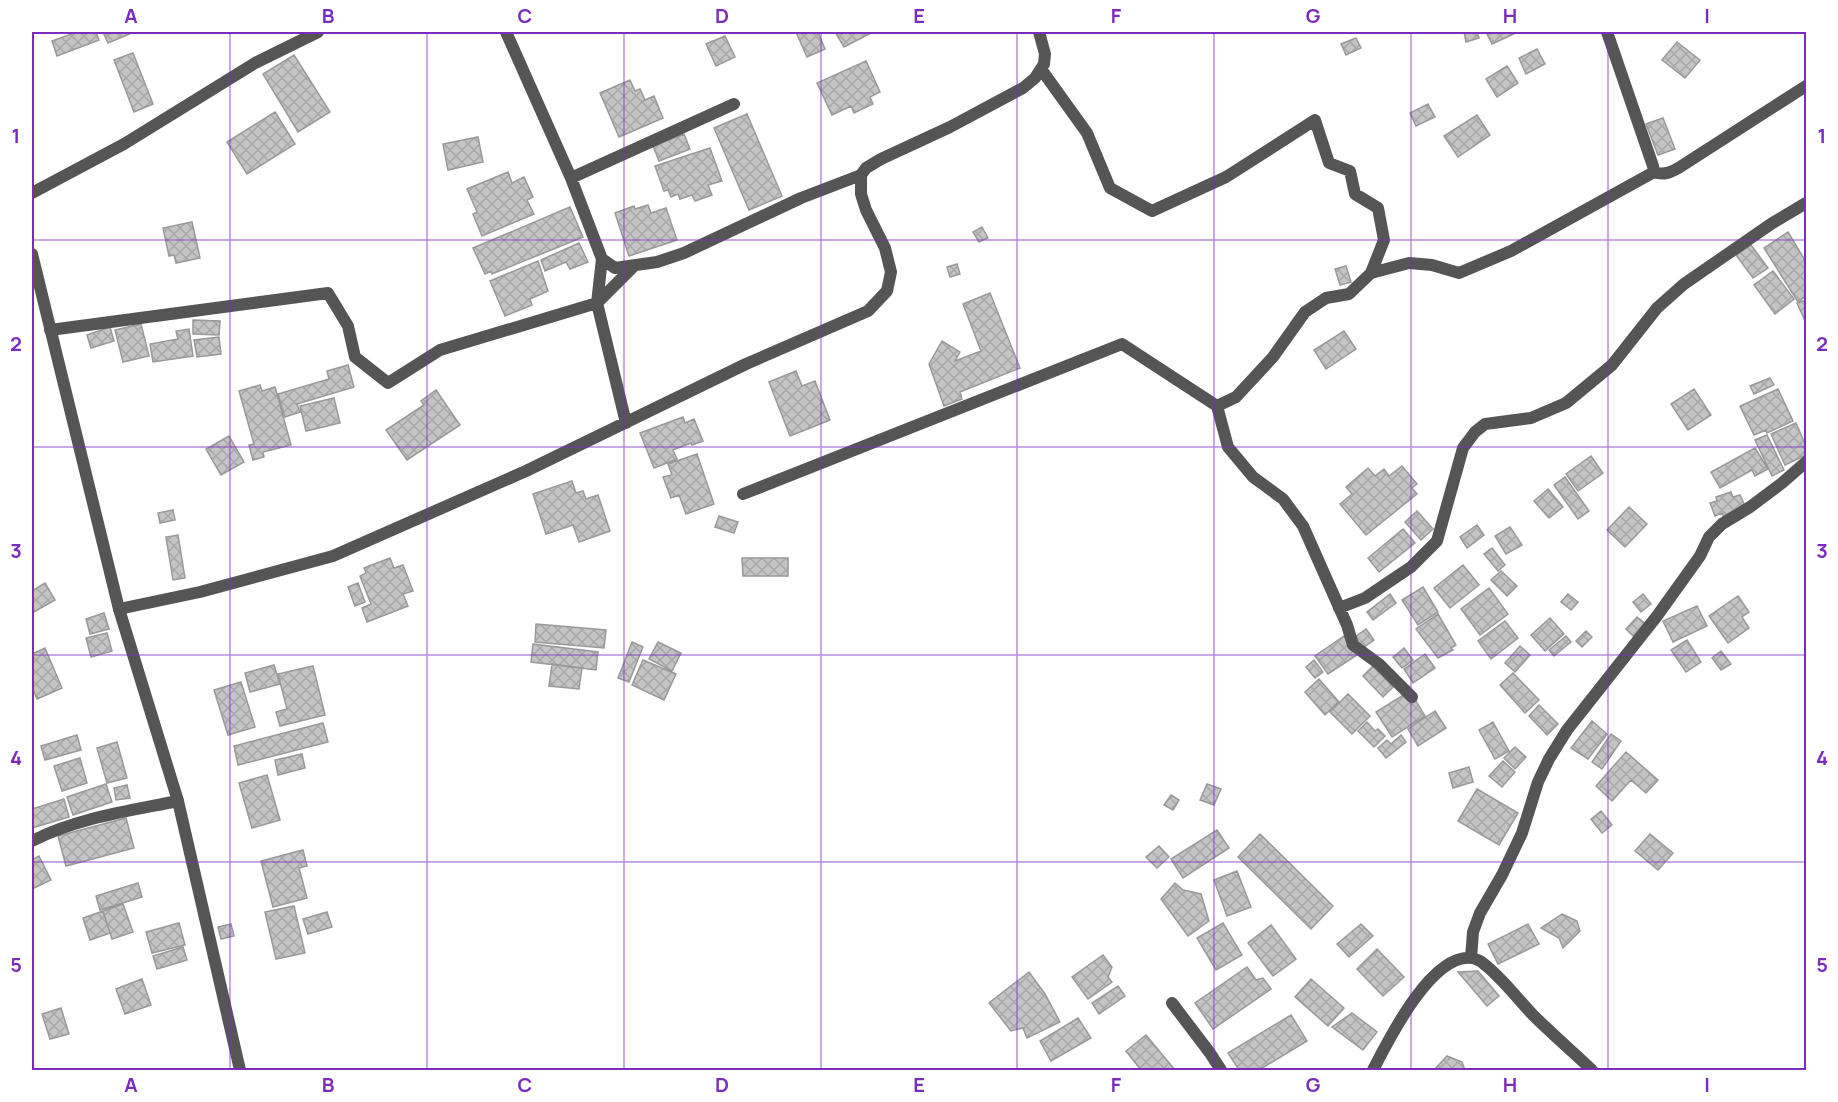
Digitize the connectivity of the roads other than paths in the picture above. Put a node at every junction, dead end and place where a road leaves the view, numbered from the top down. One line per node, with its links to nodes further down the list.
1 (318, 32): 11 (street)
2 (506, 32): 10 (street)
3 (1040, 32): 5 (street)
4 (1607, 32): 8 (street)
5 (1041, 69): 9 (street); 16 (street)
6 (1806, 86): 8 (street)
7 (734, 104): 10 (street)
8 (1654, 172): 16 (street)
9 (861, 175): 15 (street); 20 (street)
10 (571, 178): 14 (street)
11 (32, 194)
12 (1806, 202): 23 (street)
13 (32, 254): 18 (street)
14 (602, 259): 15 (street); 17 (street)
15 (635, 266): 17 (street)
16 (1371, 273): 19 (street)
17 (597, 303): 18 (street); 20 (street)
18 (50, 330): 24 (street)
19 (1217, 406): 22 (street); 23 (street)
20 (626, 423): 24 (street)
21 (1806, 462): 28 (street)
22 (743, 494)
23 (1339, 608): 25 (street)
24 (119, 609): 26 (street)
25 (1412, 697)
26 (178, 801): 27 (street); 30 (street)
27 (32, 841)
28 (1471, 958): 32 (street); 33 (street)
29 (1172, 1003): 31 (street)
30 (240, 1071)
31 (1221, 1071)
32 (1373, 1071)
33 (1592, 1071)

